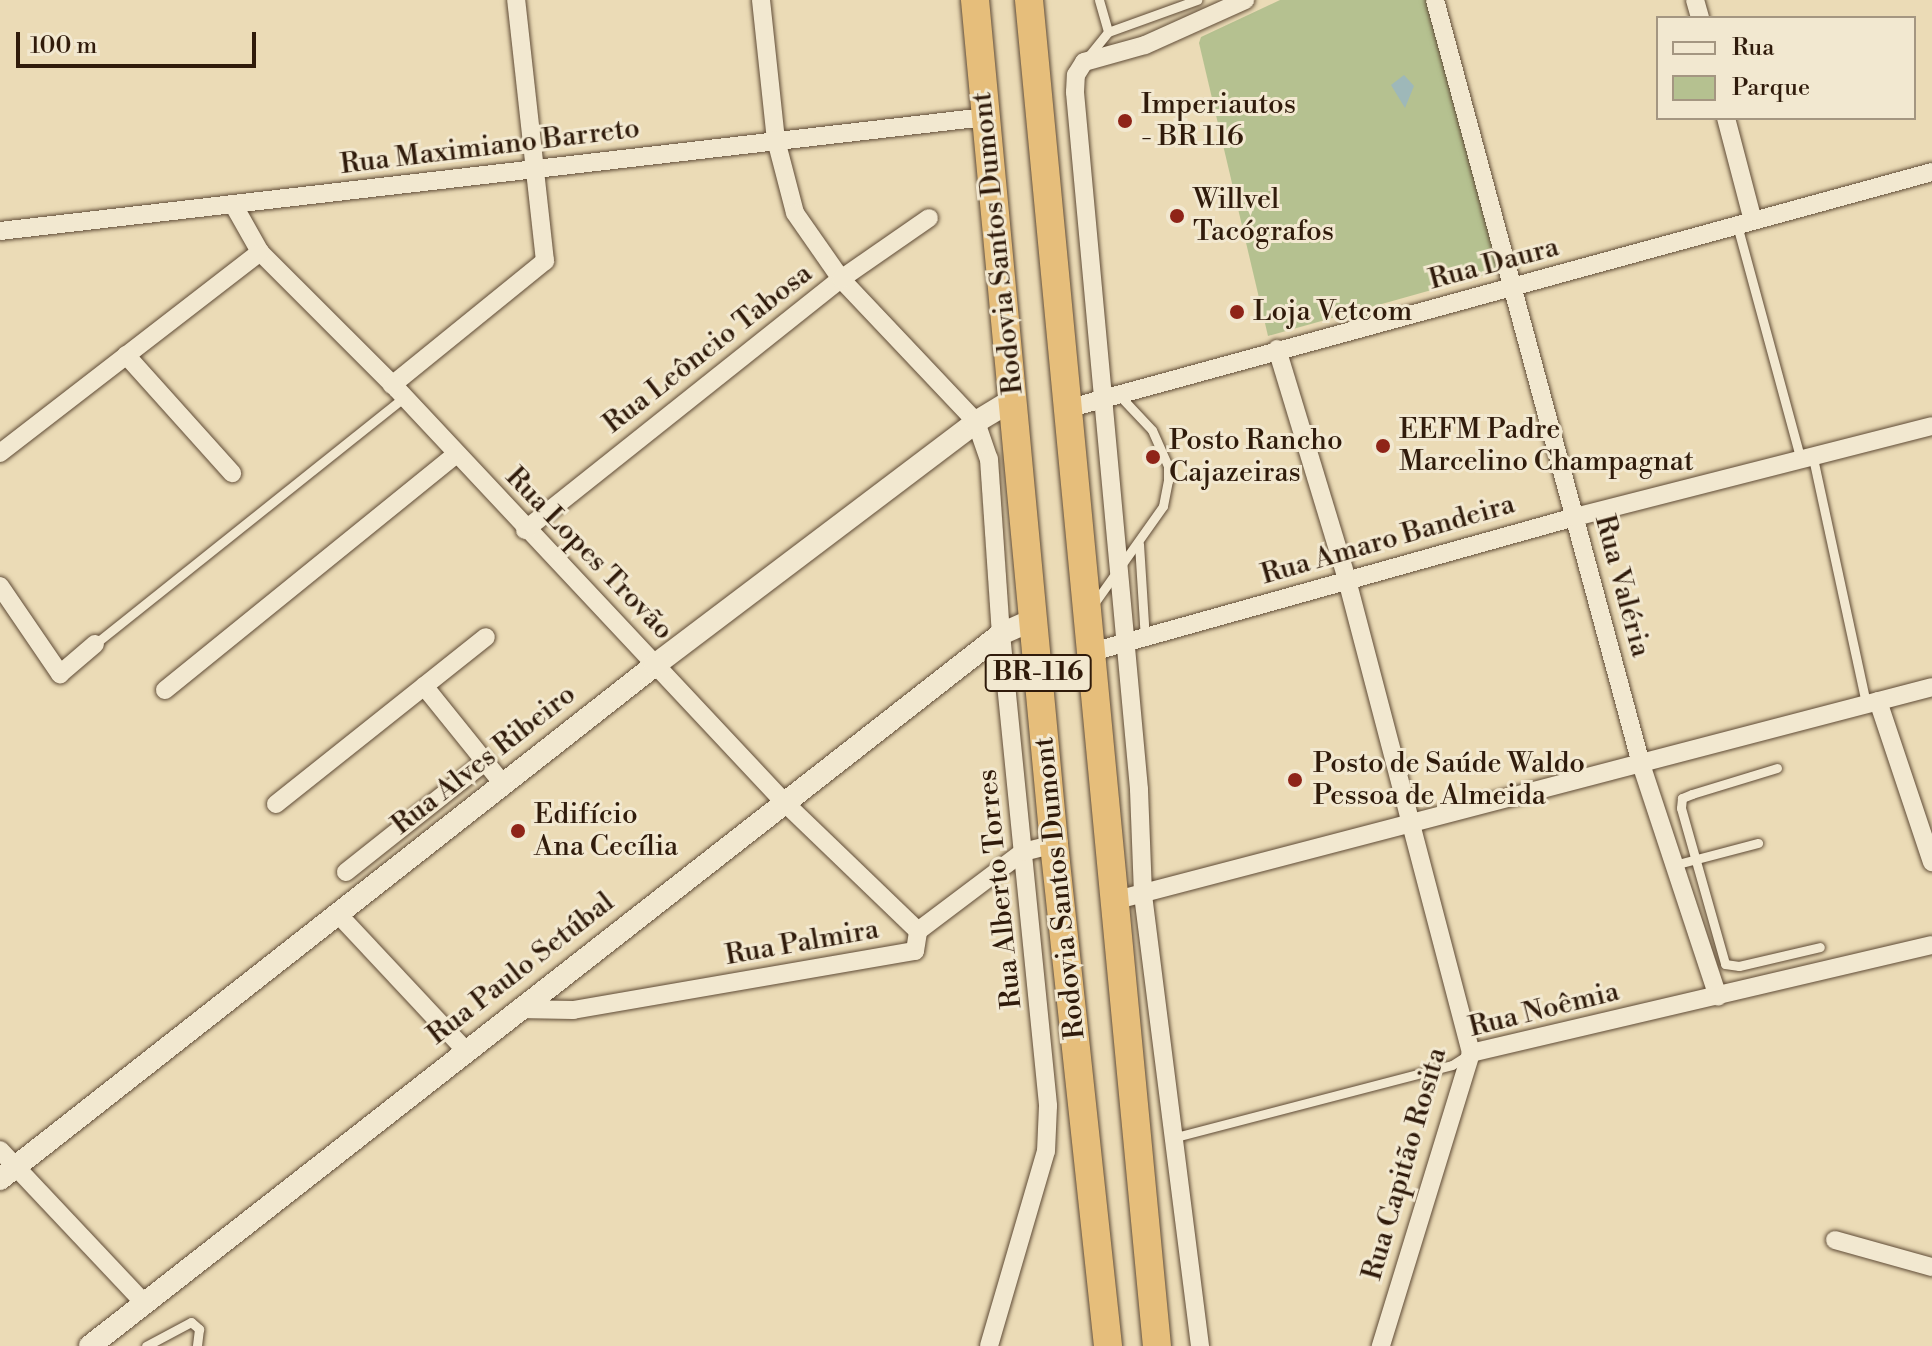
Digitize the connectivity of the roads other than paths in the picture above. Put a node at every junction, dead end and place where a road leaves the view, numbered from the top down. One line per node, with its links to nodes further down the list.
1 (516, 0): 14 (street)
2 (761, 0): 13 (street)
3 (975, 0): 11 (highway, Rodovia Santos Dumont / BR-116)
4 (1029, 0): 17 (highway, Rodovia Santos Dumont / BR-116)
5 (1099, 0): 9 (lane)
6 (1197, 0): 9 (lane)
7 (1245, 0): 10 (street)
8 (1435, 0): 24 (street, Rua Valéria)
9 (1108, 32): 10 (lane)
10 (1084, 62): 16 (street)
11 (986, 117): 13 (street, Rua Maximiano Barreto); 29 (highway, Rodovia Santos Dumont / BR-116)
12 (1726, 120): 20 (street)
13 (776, 140): 14 (street, Rua Maximiano Barreto); 23 (street)
14 (535, 172): 18 (street, Rua Maximiano Barreto); 27 (street)
15 (1932, 172): 20 (street, Rua Daura)
16 (1083, 186): 17 (street); 28 (street)
17 (1048, 190): 30 (highway, Rodovia Santos Dumont / BR-116)
18 (233, 204): 21 (street, Rua Maximiano Barreto); 22 (street, Rua Lopes Trovão)
19 (929, 218): 23 (street, Rua Leôncio Tabosa)
20 (1745, 223): 24 (street, Rua Daura); 35 (lane)
21 (0, 231)
22 (260, 252): 26 (street); 27 (street, Rua Lopes Trovão)
23 (841, 279): 31 (street); 38 (street, Rua Leôncio Tabosa)
24 (1512, 289): 25 (street, Rua Daura); 37 (street, Rua Valéria)
25 (1277, 349): 28 (street, Rua Daura); 41 (street, Rua Capitão Rosita)
26 (126, 355): 33 (street); 36 (street)
27 (398, 391): 34 (street, Rua Lopes Trovão); 48 (lane)
28 (1110, 395): 30 (street, Rua Daura); 39 (lane); 40 (street)
29 (1014, 399): 31 (street, Rua Alves Ribeiro); 44 (highway, Rodovia Santos Dumont / BR-116)
30 (1070, 408): 43 (highway, Rodovia Santos Dumont / BR-116)
31 (976, 422): 45 (street, Rua Alberto Torres); 51 (street, Rua Alves Ribeiro)
32 (1932, 426): 35 (street, Rua Amaro Bandeira)
33 (0, 453)
34 (456, 454): 38 (street, Rua Lopes Trovão); 54 (street)
35 (1807, 460): 37 (street, Rua Amaro Bandeira); 55 (lane)
36 (232, 473)
37 (1575, 517): 41 (street, Rua Amaro Bandeira); 57 (street, Rua Valéria)
38 (525, 530): 51 (street, Rua Lopes Trovão)
39 (1139, 544): 40 (lane); 47 (lane)
40 (1120, 569): 43 (lane); 49 (street)
41 (1347, 580): 47 (street, Rua Amaro Bandeira); 62 (street, Rua Capitão Rosita)
42 (0, 586): 48 (street)
43 (1088, 610): 50 (highway, Rodovia Santos Dumont / BR-116)
44 (1033, 620): 45 (street, Rua Paulo Setúbal); 64 (highway, Rodovia Santos Dumont / BR-116)
45 (1001, 634): 60 (street, Rua Paulo Setúbal); 65 (street, Rua Alberto Torres)
46 (486, 637): 52 (street)
47 (1145, 639): 49 (street, Rua Amaro Bandeira)
48 (95, 644)
49 (1125, 645): 50 (street, Rua Amaro Bandeira); 70 (street)
50 (1092, 652): 71 (highway, Rodovia Santos Dumont / BR-116)
51 (655, 665): 59 (street, Rua Alves Ribeiro); 60 (street, Rua Lopes Trovão)
52 (424, 686): 56 (street); 61 (street)
53 (1932, 687): 55 (street)
54 (165, 690)
55 (1872, 702): 57 (street); 67 (street)
56 (485, 762): 59 (street); 69 (street)
57 (1641, 764): 62 (street); 68 (street, Rua Valéria)
58 (1777, 768): 66 (lane)
59 (503, 784): 72 (street, Rua Alves Ribeiro)
60 (785, 803): 73 (street, Rua Lopes Trovão); 77 (street, Rua Paulo Setúbal)
61 (276, 804)
62 (1410, 826): 70 (street); 79 (street, Rua Capitão Rosita)
63 (1758, 843): 66 (lane)
64 (1054, 844): 65 (street, Rua Palmira); 90 (highway, Rodovia Santos Dumont / BR-116)
65 (1023, 852): 73 (street, Rua Palmira); 89 (street, Rua Alberto Torres)
66 (1697, 858): 68 (lane); 75 (lane)
67 (1932, 862)
68 (1674, 865): 76 (street, Rua Valéria)
69 (346, 872)
70 (1143, 894): 71 (street); 80 (street)
71 (1113, 901): 91 (highway, Rodovia Santos Dumont / BR-116)
72 (337, 913): 78 (street); 82 (street, Rua Alves Ribeiro)
73 (918, 931): 77 (street, Rua Palmira)
74 (1932, 945): 76 (street, Rua Noêmia)
75 (1820, 947)
76 (1718, 997): 79 (street, Rua Noêmia)
77 (518, 1009): 78 (street, Rua Paulo Setúbal)
78 (465, 1050): 85 (street, Rua Paulo Setúbal)
79 (1471, 1053): 80 (lane, Rua Noêmia); 93 (street, Rua Capitão Rosita)
80 (1172, 1138): 92 (street)
81 (0, 1150): 82 (street)
82 (9, 1173): 85 (street)
83 (1835, 1240): 84 (street)
84 (1932, 1267)
85 (145, 1304): 86 (street, Rua Paulo Setúbal)
86 (90, 1346)
87 (146, 1346): 88 (lane)
88 (197, 1346)
89 (989, 1346)
90 (1108, 1346)
91 (1157, 1346)
92 (1200, 1346)
93 (1381, 1346)

